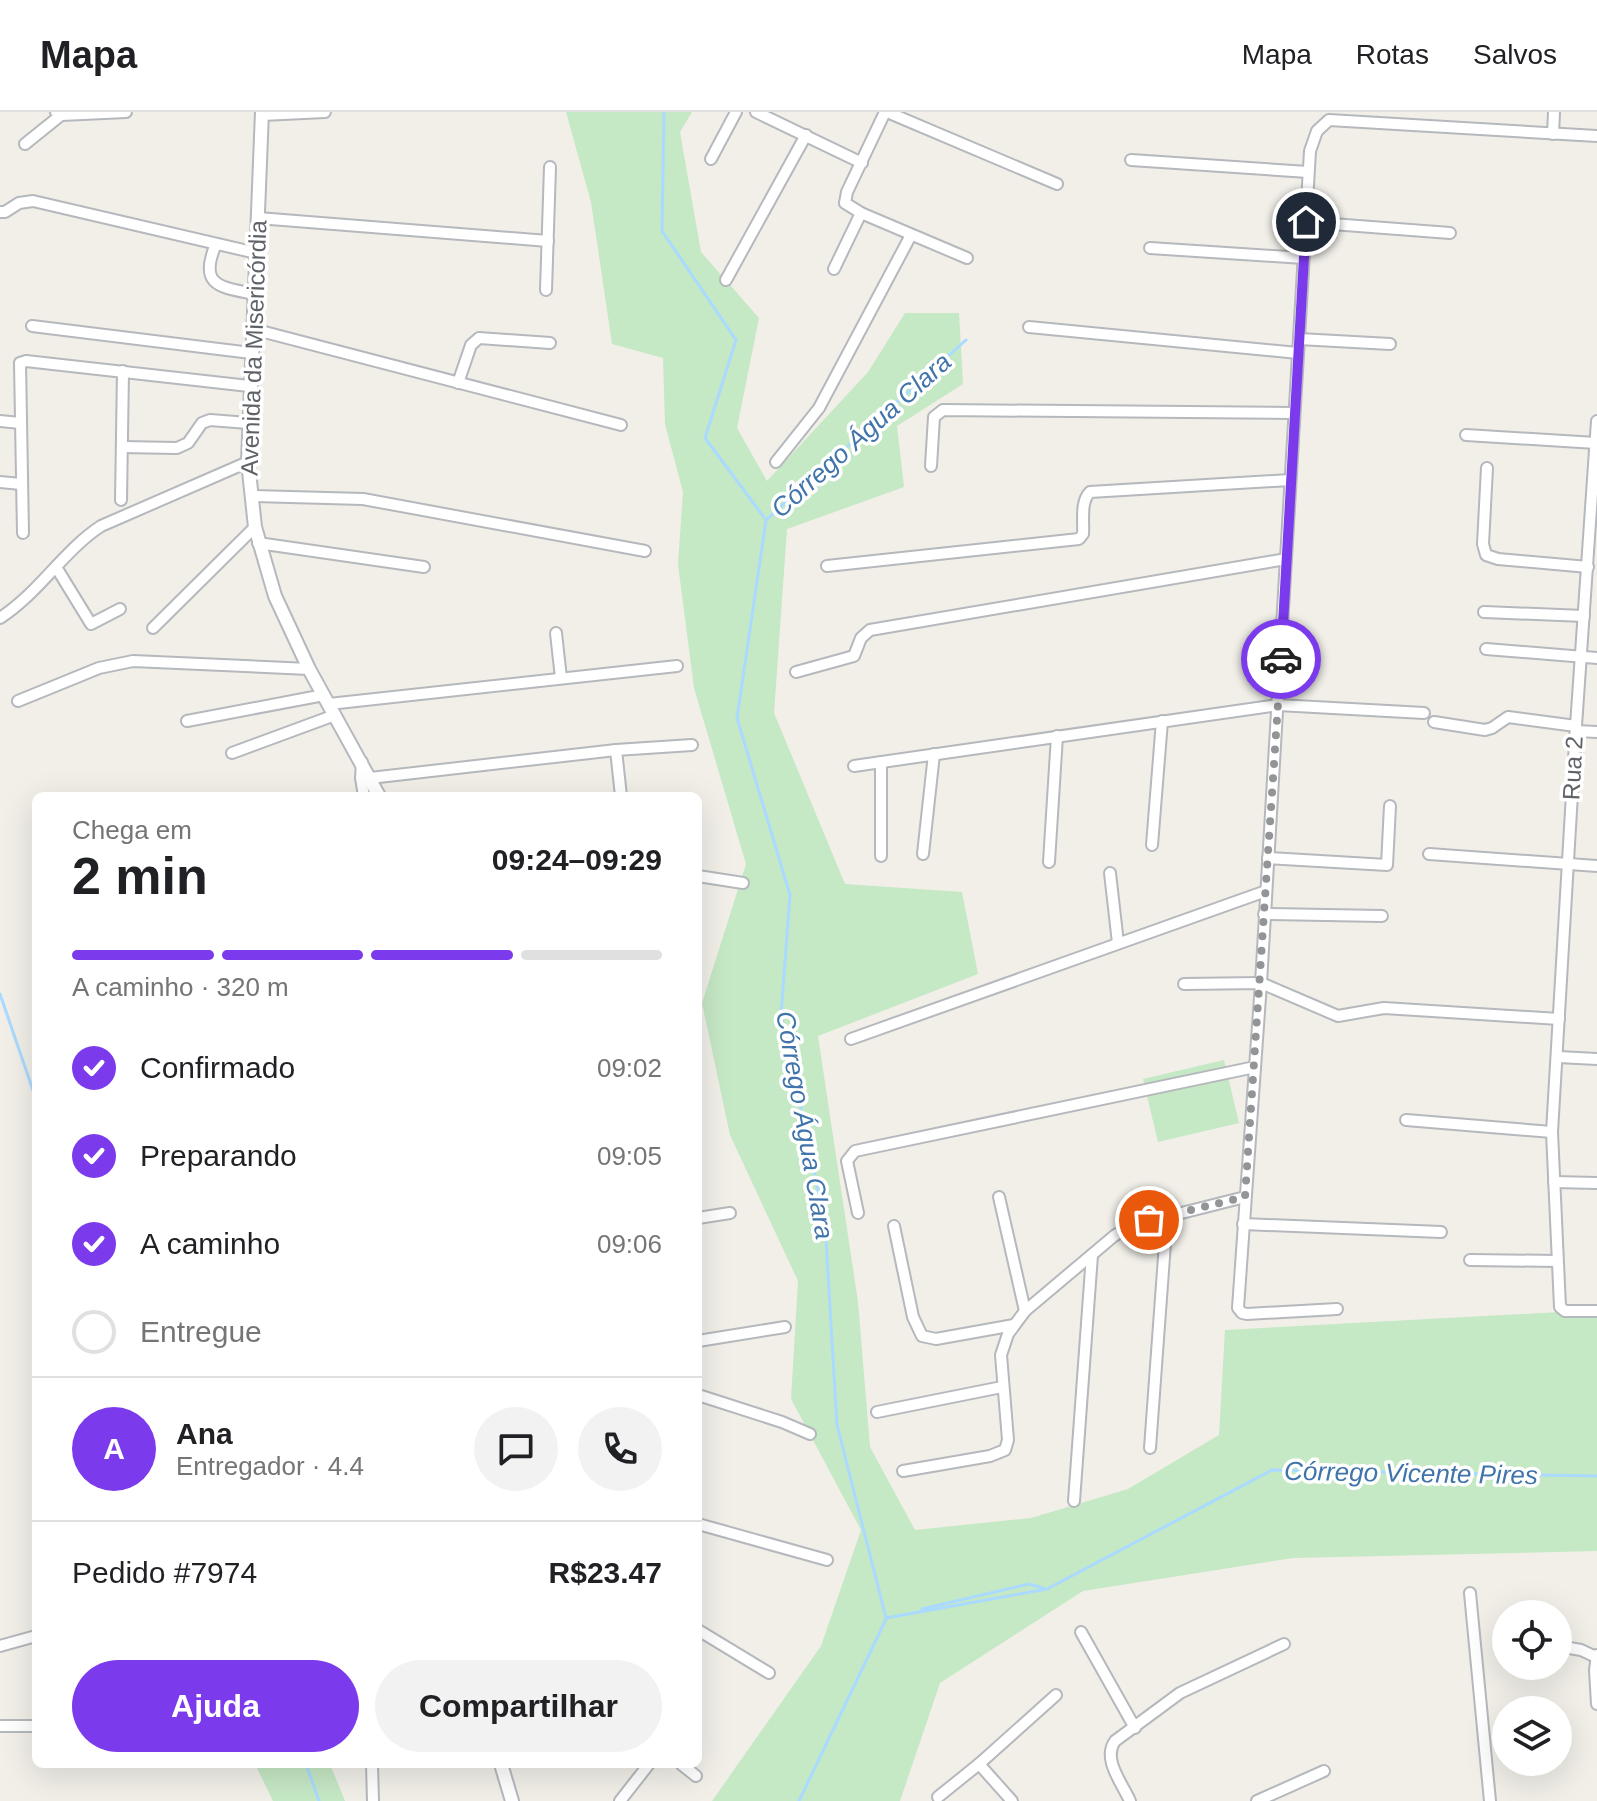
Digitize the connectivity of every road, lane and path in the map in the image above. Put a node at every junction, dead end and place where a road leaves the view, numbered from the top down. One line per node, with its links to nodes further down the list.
1 (126, 112): 7 (street)
2 (325, 112): 8 (street)
3 (736, 112): 13 (street)
4 (756, 112): 10 (street)
5 (886, 112): 15 (street); 18 (street)
6 (1554, 112): 9 (street)
7 (59, 114): 12 (street)
8 (262, 114): 21 (street, Avenida da Misericórdia)
9 (1553, 134): 11 (street); 17 (street)
10 (806, 135): 15 (street); 32 (street)
11 (1597, 136)
12 (25, 144)
13 (711, 159)
14 (1131, 160): 17 (street)
15 (862, 163): 20 (street)
16 (550, 167): 25 (street)
17 (1308, 172): 22 (street)
18 (1057, 184)
19 (0, 212): 26 (street)
20 (861, 213): 24 (street); 31 (street)
21 (258, 218): 25 (street); 28 (street, Avenida da Misericórdia)
22 (1306, 222): 23 (street); 30 (street)
23 (1450, 233)
24 (911, 235): 29 (street); 56 (street)
25 (548, 241): 33 (street)
26 (216, 244): 28 (street); 34 (street)
27 (1150, 248): 30 (street)
28 (256, 253): 34 (street, Avenida da Misericórdia)
29 (967, 258)
30 (1303, 258): 38 (street)
31 (834, 269)
32 (726, 280)
33 (546, 290)
34 (254, 294): 37 (street, Avenida da Misericórdia)
35 (32, 326): 41 (street)
36 (1029, 327): 42 (street)
37 (253, 329): 41 (street, Avenida da Misericórdia); 44 (street)
38 (1299, 339): 40 (street); 42 (street)
39 (550, 343): 44 (street)
40 (1390, 344)
41 (251, 353): 45 (street, Avenida da Misericórdia)
42 (1298, 353): 46 (street)
43 (123, 371): 45 (street); 49 (street); 54 (street)
44 (458, 383): 51 (street)
45 (249, 386): 50 (street, Avenida da Misericórdia)
46 (1294, 413): 57 (street); 59 (street)
47 (0, 421): 49 (street)
48 (1597, 421): 53 (street, Rua 2)
49 (20, 423): 61 (street)
50 (248, 423): 54 (street); 55 (street, Avenida da Misericórdia)
51 (621, 425)
52 (1466, 435): 53 (street)
53 (1596, 443): 72 (street, Rua 2)
54 (122, 447): 63 (street)
55 (248, 462): 62 (street, Avenida da Misericórdia); 70 (street)
56 (776, 462)
57 (931, 466)
58 (1487, 468): 72 (street)
59 (1290, 480): 68 (street); 69 (street)
60 (0, 482): 61 (street)
61 (21, 484): 65 (street)
62 (252, 496): 64 (street, Avenida da Misericórdia); 67 (street)
63 (121, 500)
64 (255, 527): 66 (street, Avenida da Misericórdia); 77 (street)
65 (23, 533)
66 (258, 543): 71 (street); 83 (street, Avenida da Misericórdia)
67 (645, 551)
68 (1286, 559): 84 (street); 88 (street)
69 (827, 566)
70 (56, 567): 73 (street); 76 (street)
71 (424, 567)
72 (1588, 567): 75 (street, Rua 2)
73 (120, 609)
74 (1484, 612): 75 (street)
75 (1584, 616): 80 (street, Rua 2)
76 (0, 618)
77 (153, 628)
78 (556, 633): 85 (street)
79 (1486, 649): 80 (street)
80 (1581, 657): 81 (street); 93 (street, Rua 2)
81 (1597, 658)
82 (677, 666): 85 (street)
83 (309, 669): 86 (street); 87 (street, Avenida da Misericórdia)
84 (796, 672)
85 (561, 678): 87 (street)
86 (18, 701)
87 (329, 705): 90 (street); 98 (street); 100 (street, Avenida da Misericórdia)
88 (1278, 705): 89 (street); 91 (street); 112 (street)
89 (1424, 713)
90 (187, 721)
91 (1162, 721): 95 (street); 108 (street)
92 (1434, 722): 93 (street)
93 (1576, 729): 94 (street); 114 (street, Rua 2)
94 (1597, 732)
95 (1057, 736): 99 (street); 113 (street)
96 (692, 745): 97 (street)
97 (616, 750): 103 (street); 106 (street)
98 (232, 753)
99 (934, 754): 101 (street); 109 (street)
100 (362, 761): 103 (street, Avenida da Misericórdia); 104 (street)
101 (881, 762): 102 (street); 111 (street)
102 (854, 766)
103 (370, 778): 105 (street, Avenida da Misericórdia)
104 (364, 792)
105 (377, 792)
106 (621, 792)
107 (1390, 806): 112 (street)
108 (1152, 845)
109 (923, 854)
110 (1429, 854): 114 (street)
111 (881, 856)
112 (1268, 858): 119 (street)
113 (1049, 862)
114 (1568, 864): 115 (street); 125 (street, Rua 2)
115 (1597, 866)
116 (1110, 873): 122 (street)
117 (702, 877): 118 (street)
118 (743, 883)
119 (1266, 891): 120 (street); 122 (street)
120 (1264, 914): 121 (street); 123 (street)
121 (1382, 916)
122 (1118, 943): 126 (street)
123 (1261, 983): 124 (street); 125 (street); 129 (street)
124 (1184, 984)
125 (1559, 1019): 127 (street, Rua 2)
126 (851, 1039)
127 (1558, 1057): 128 (street); 131 (street, Rua 2)
128 (1597, 1059)
129 (1255, 1067): 135 (street); 137 (street)
130 (1406, 1120): 131 (street)
131 (1552, 1132): 132 (street, Rua 2)
132 (1554, 1182): 133 (street); 145 (street, Rua 2)
133 (1597, 1183)
134 (999, 1197): 147 (street)
135 (1245, 1197): 138 (street); 140 (street)
136 (730, 1213): 139 (street)
137 (858, 1213)
138 (1167, 1216): 143 (street); 156 (street)
139 (702, 1217)
140 (1243, 1224): 142 (street); 146 (street)
141 (894, 1226): 149 (street)
142 (1441, 1232)
143 (1092, 1255): 147 (street); 158 (street)
144 (1470, 1260): 145 (street)
145 (1557, 1261): 148 (street, Rua 2)
146 (1337, 1309)
147 (1025, 1311): 149 (street)
148 (1592, 1311)
149 (1014, 1325): 152 (street)
150 (785, 1327): 151 (street)
151 (702, 1340)
152 (1002, 1387): 154 (street); 157 (street)
153 (702, 1396): 155 (street)
154 (877, 1412)
155 (810, 1434)
156 (1150, 1448)
157 (903, 1471)
158 (1074, 1501)
159 (702, 1525): 160 (street)
160 (827, 1560)
161 (1470, 1593): 189 (street)
162 (702, 1632): 169 (street)
163 (1081, 1632): 174 (street)
164 (32, 1637): 166 (street)
165 (1284, 1644): 174 (street)
166 (0, 1646)
167 (1572, 1648): 168 (street)
168 (1596, 1656): 171 (street)
169 (769, 1673)
170 (1056, 1695): 175 (street)
171 (1597, 1704)
172 (0, 1726): 173 (street)
173 (32, 1726)
174 (1135, 1728): 187 (street)
175 (979, 1764): 182 (street); 186 (street)
176 (372, 1768): 183 (street)
177 (502, 1768): 184 (street)
178 (646, 1768): 185 (street)
179 (686, 1768): 181 (street)
180 (1324, 1771): 188 (street)
181 (696, 1776)
182 (938, 1797)
183 (373, 1801)
184 (512, 1801)
185 (620, 1801)
186 (1012, 1801)
187 (1130, 1801)
188 (1257, 1801)
189 (1490, 1801)

